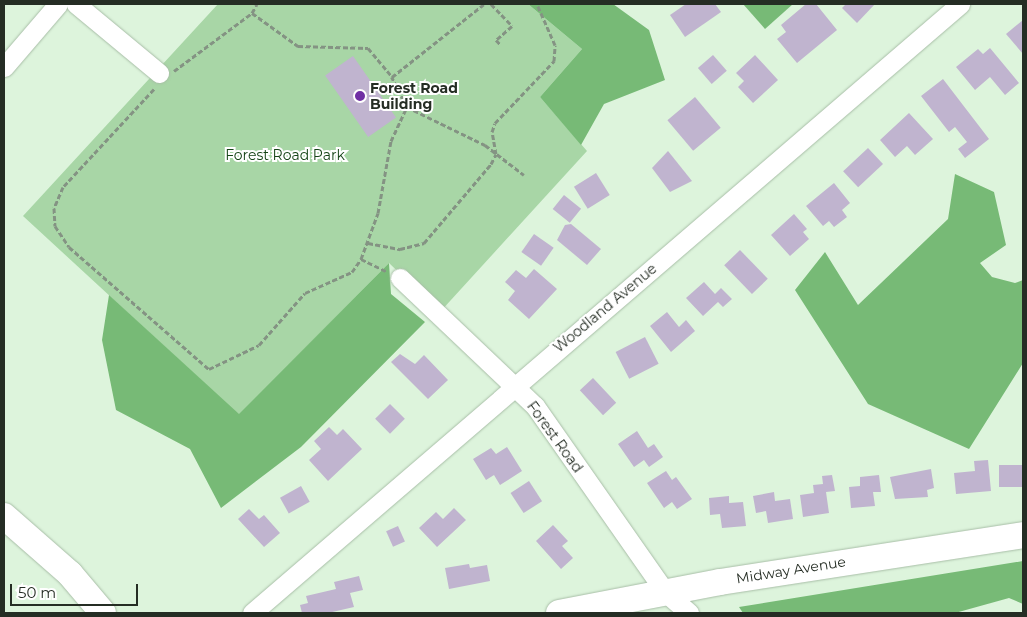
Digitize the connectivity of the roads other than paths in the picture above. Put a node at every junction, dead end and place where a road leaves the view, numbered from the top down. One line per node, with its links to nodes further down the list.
1 (58, 4): 4 (street)
2 (76, 4): 5 (street)
3 (950, 7): 7 (street, Woodland Avenue)
4 (4, 67)
5 (162, 76)
6 (400, 278): 7 (street, Forest Road)
7 (514, 384): 10 (street, Forest Road); 13 (street, Woodland Avenue)
8 (4, 516): 12 (main road)
9 (1023, 535): 10 (main road, Midway Avenue)
10 (665, 592): 11 (main road, Midway Avenue); 15 (street, Forest Road)
11 (587, 610): 14 (main road, Midway Avenue)
12 (103, 613)
13 (252, 613)
14 (559, 613)
15 (689, 613)

